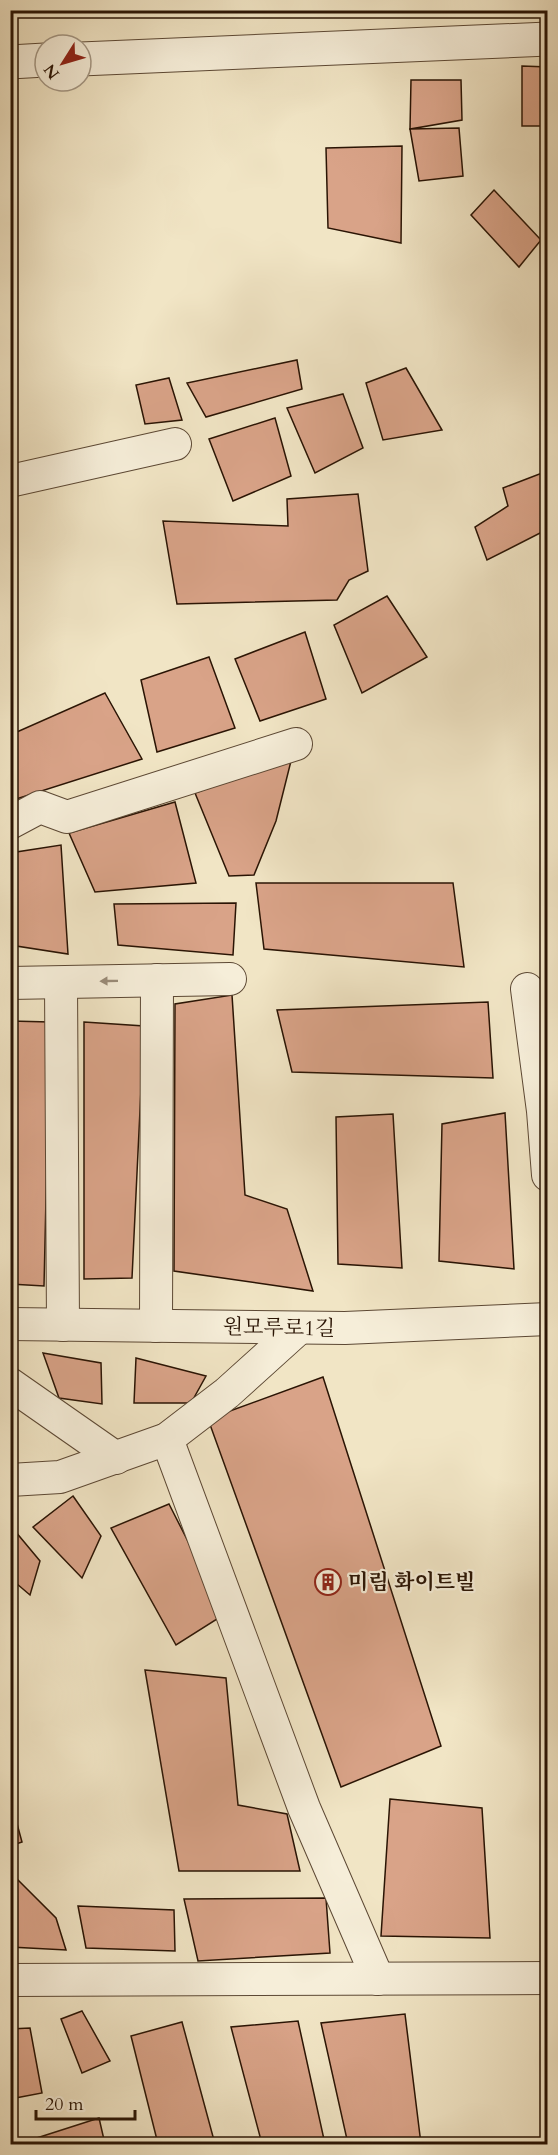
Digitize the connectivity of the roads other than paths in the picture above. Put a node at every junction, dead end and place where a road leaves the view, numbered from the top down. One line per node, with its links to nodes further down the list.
1 (548, 39): 2 (street)
2 (93, 58)
3 (33, 61): 4 (street)
4 (10, 62)
5 (175, 444): 6 (street)
6 (10, 481)
7 (296, 744): 8 (street)
8 (10, 823)
9 (230, 979): 10 (street)
10 (157, 980): 11 (street, one-way to 11); 18 (street)
11 (61, 982): 12 (street); 17 (street)
12 (10, 983)
13 (527, 989): 14 (street)
14 (548, 1175)
15 (547, 1313): 19 (street, 원모루로1길)
16 (10, 1324): 17 (street, 원모루로1길)
17 (63, 1325): 18 (street, 원모루로1길)
18 (156, 1326): 19 (street, 원모루로1길)
19 (299, 1328): 21 (street)
20 (10, 1384): 22 (street)
21 (167, 1439): 22 (street); 25 (street)
22 (116, 1458): 23 (street)
23 (10, 1480)
24 (548, 1978): 25 (street)
25 (378, 1979): 26 (street)
26 (10, 1980)

